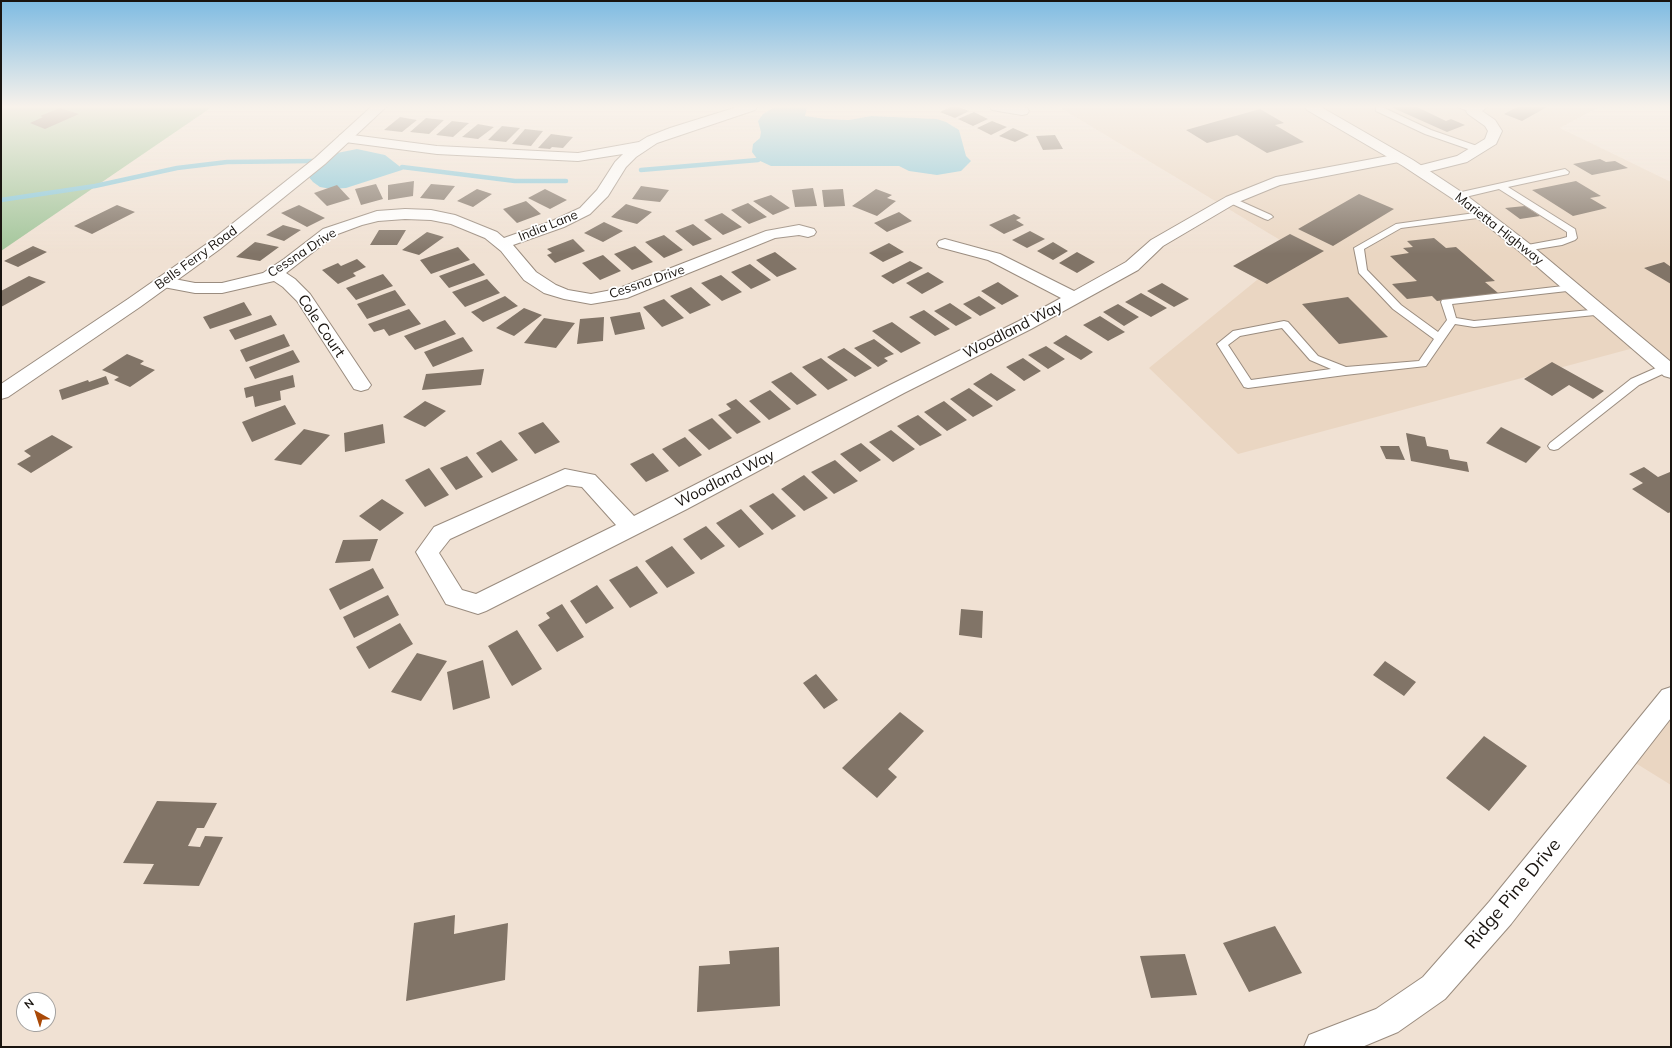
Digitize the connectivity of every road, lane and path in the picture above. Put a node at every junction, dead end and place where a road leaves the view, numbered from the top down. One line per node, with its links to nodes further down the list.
1 (326, 156): 20 (street, Bells Ferry Road)
2 (549, 156): 3 (street)
3 (584, 156)
4 (631, 156): 16 (street, India Lane)
5 (1396, 156): 7 (street, Marietta Highway)
6 (1467, 156): 8 (street)
7 (1400, 158): 8 (street, Marietta Highway); 12 (street, Woodland Way)
8 (1419, 170): 11 (street, Marietta Highway)
9 (1565, 172): 10 (lane)
10 (1502, 187): 11 (lane); 18 (lane)
11 (1457, 196): 13 (street, Marietta Highway)
12 (1231, 200): 14 (lane); 22 (street, Woodland Way)
13 (1482, 215): 18 (street, Marietta Highway); 25 (lane)
14 (1268, 217)
15 (808, 232): 16 (street, Cessna Drive)
16 (502, 244): 19 (street, Cessna Drive)
17 (945, 244): 22 (street)
18 (1525, 248): 21 (street, Marietta Highway)
19 (274, 273): 20 (street, Cessna Drive); 28 (street, Cole Court)
20 (164, 282): 29 (street, Bells Ferry Road)
21 (1572, 288): 23 (street, Marietta Highway); 24 (lane)
22 (1075, 298): 31 (street, Woodland Way)
23 (1601, 312): 24 (lane); 26 (street, Marietta Highway)
24 (1452, 320): 25 (lane)
25 (1439, 338): 27 (lane)
26 (1668, 370): 30 (lane)
27 (1346, 371): 27 (lane)
28 (361, 385)
29 (1, 393)
30 (1554, 446)
31 (631, 527): 31 (street, Woodland Way)
32 (1671, 698): 33 (street, Ridge Pine Drive)
33 (1321, 1047)

